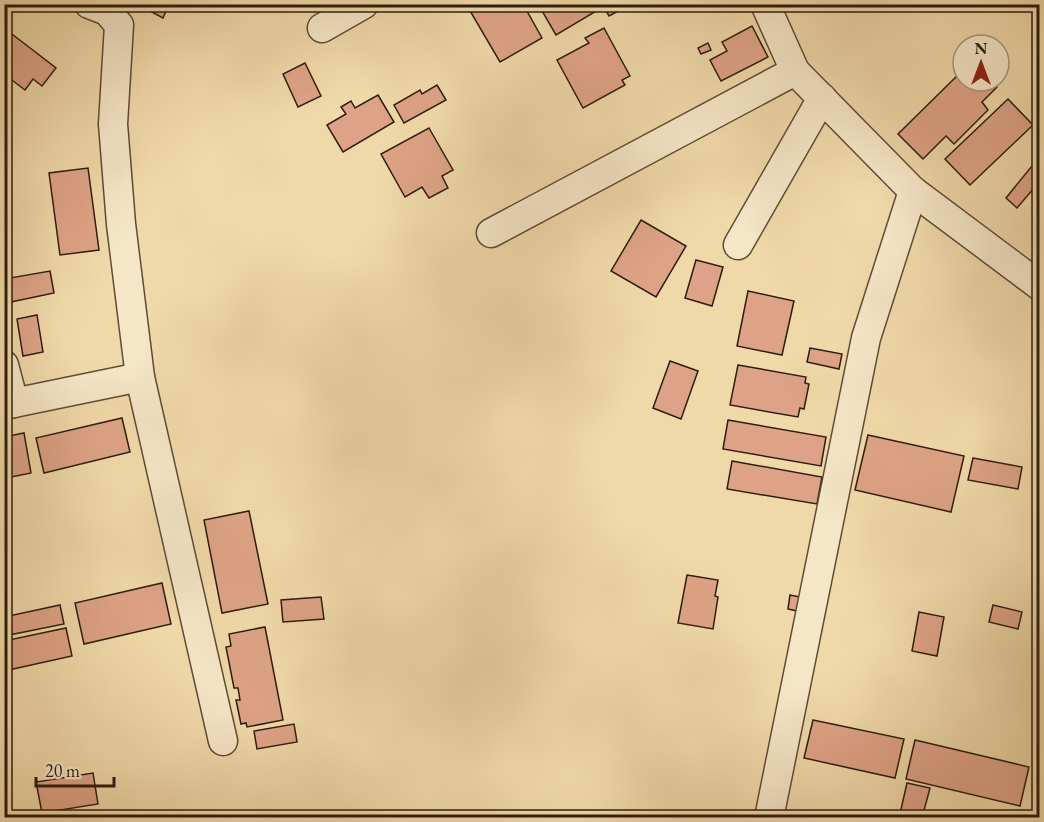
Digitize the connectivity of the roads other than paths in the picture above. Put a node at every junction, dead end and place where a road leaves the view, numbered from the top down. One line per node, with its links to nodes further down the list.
1 (89, 4): 12 (street)
2 (364, 4): 4 (street)
3 (765, 4): 5 (street)
4 (322, 28)
5 (795, 71): 6 (street); 8 (street)
6 (822, 98): 7 (street); 9 (street)
7 (913, 191): 10 (street); 15 (street)
8 (491, 233)
9 (738, 245)
10 (1040, 286)
11 (4, 364): 13 (street)
12 (140, 377): 13 (street); 14 (street)
13 (9, 404)
14 (223, 741)
15 (769, 818)

